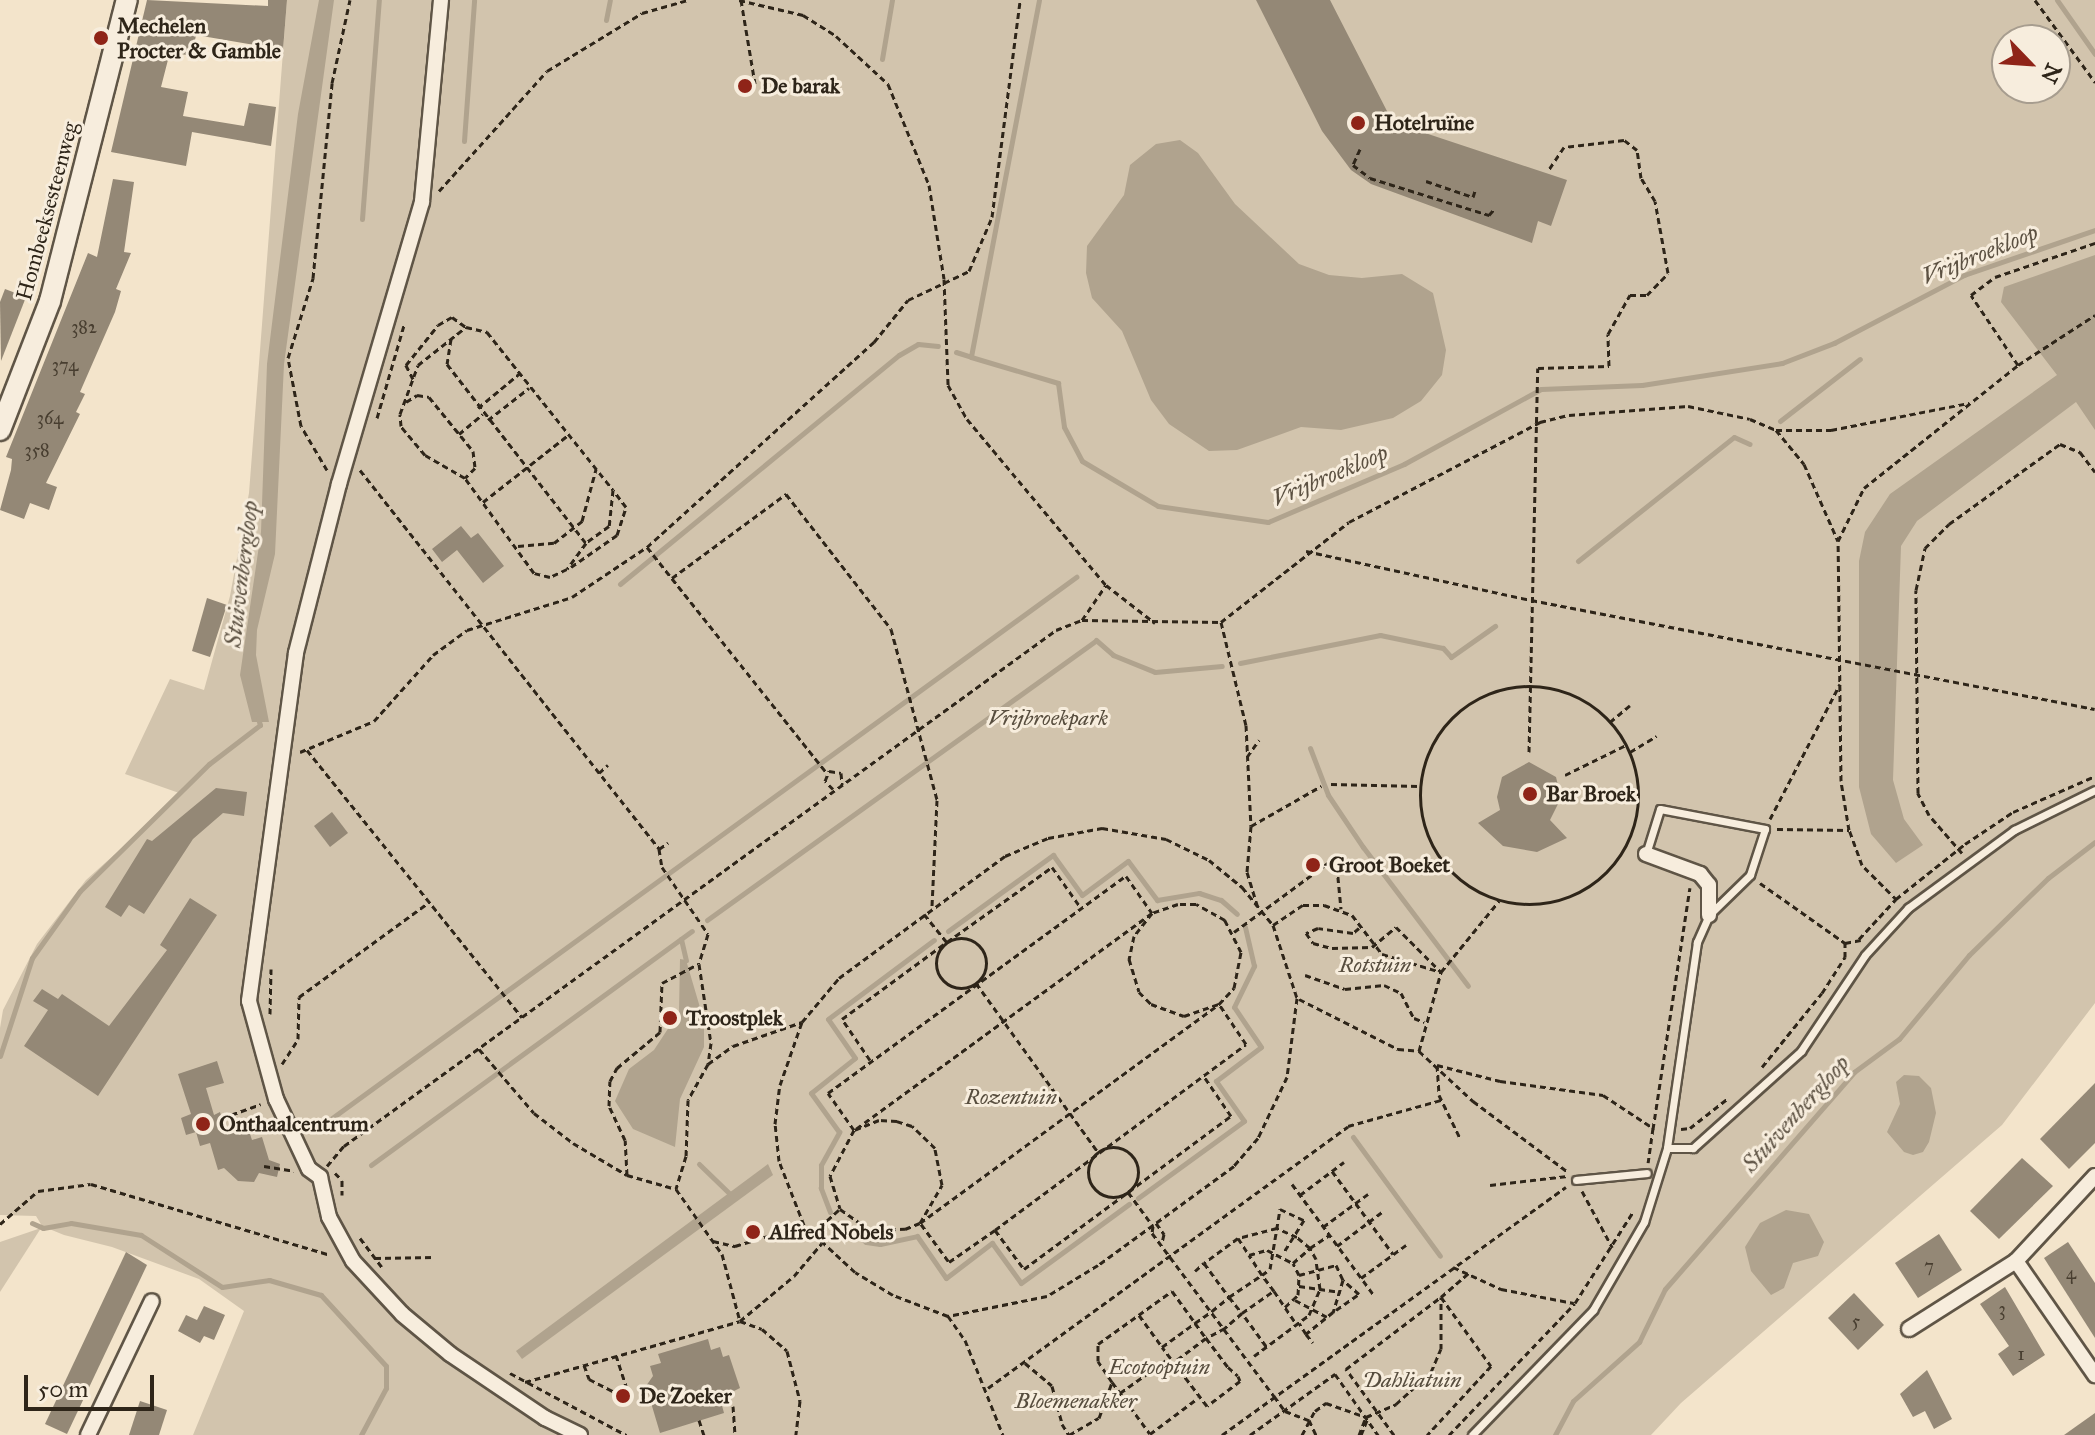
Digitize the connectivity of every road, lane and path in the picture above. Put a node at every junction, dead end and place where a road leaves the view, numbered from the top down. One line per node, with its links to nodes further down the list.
1 (127, 0): 32 (main road, Hombeeksesteenweg)
2 (350, 0): 39 (path)
3 (441, 0): 134 (street)
4 (688, 0): 15 (path)
5 (740, 0): 8 (path); 10 (path)
6 (1020, 0): 18 (path)
7 (2035, 0): 9 (path)
8 (774, 2): 18 (path)
9 (2095, 82)
10 (755, 84)
11 (1360, 149): 16 (path)
12 (1548, 171): 31 (path)
13 (1426, 181): 14 (path)
14 (1475, 191)
15 (437, 197)
16 (1495, 208)
17 (2095, 243): 22 (path)
18 (944, 279): 48 (path); 52 (path)
19 (2095, 315): 22 (path)
20 (466, 327): 21 (path); 23 (path); 24 (path)
21 (451, 339): 24 (path); 28 (path)
22 (2018, 365): 26 (path)
23 (520, 373): 25 (path); 28 (path)
24 (413, 379): 27 (path)
25 (530, 387): 30 (path); 35 (path)
26 (1972, 403): 33 (path); 45 (path)
27 (404, 404): 34 (path); 41 (path)
28 (478, 408): 29 (path)
29 (483, 414): 30 (path); 34 (path)
30 (488, 420): 36 (path)
31 (1540, 422): 33 (path); 49 (path); 53 (path)
32 (0, 430)
33 (1776, 430): 45 (path)
34 (459, 434): 41 (path)
35 (568, 435): 36 (path); 38 (path)
36 (526, 468): 43 (path); 44 (path)
37 (359, 469): 57 (path)
38 (596, 469): 42 (path); 44 (path)
39 (329, 472)
40 (2095, 472): 59 (path)
41 (465, 478): 43 (path)
42 (613, 490): 46 (path); 50 (path)
43 (483, 502): 47 (path)
44 (574, 528): 46 (path); 47 (path)
45 (1838, 541): 58 (path)
46 (586, 543): 50 (path)
47 (516, 547): 50 (path)
48 (647, 547): 51 (path); 57 (path)
49 (1306, 551): 53 (path); 55 (path)
50 (567, 569)
51 (672, 578): 65 (path); 76 (path)
52 (1106, 585): 54 (path); 56 (path)
53 (1531, 600): 58 (path); 61 (path)
54 (1082, 620): 56 (path); 65 (path)
55 (1221, 622): 56 (path); 73 (path)
56 (1155, 623)
57 (481, 624): 70 (path); 75 (path)
58 (1840, 656): 59 (path); 60 (path)
59 (1915, 673): 63 (path); 90 (path)
60 (1840, 683): 85 (path); 86 (path)
61 (1528, 685): 64 (path); 71 (path); 81 (path)
62 (1630, 705): 64 (path)
63 (2095, 709)
64 (1610, 722): 69 (path)
65 (919, 729): 79 (path); 96 (path)
66 (1657, 736): 72 (path)
67 (298, 738): 70 (path)
68 (1259, 740): 73 (path)
69 (1626, 745): 72 (path); 77 (path)
70 (307, 750): 95 (path)
71 (1529, 752)
72 (1630, 752): 94 (path)
73 (1247, 757): 84 (path)
74 (608, 765): 75 (path)
75 (599, 773): 88 (path)
76 (827, 773): 79 (path); 82 (path)
77 (1565, 775)
78 (1331, 784): 81 (path)
79 (842, 785): 82 (path)
80 (1321, 786): 84 (path)
81 (1420, 786): 94 (path)
82 (836, 789): 93 (path)
83 (2095, 790): 90 (lane)
84 (1251, 826): 100 (path)
85 (1765, 829): 86 (path); 89 (lane); 92 (lane)
86 (1849, 830): 98 (path)
87 (668, 843): 88 (path)
88 (659, 849): 93 (path)
89 (1646, 854): 91 (street)
90 (1968, 862): 98 (lane)
91 (1692, 872): 103 (street); 138 (path)
92 (1750, 875): 103 (lane); 108 (path)
93 (685, 898): 112 (path); 118 (path)
94 (1499, 901): 113 (path)
95 (429, 902): 118 (path); 128 (path)
96 (932, 908): 100 (path); 102 (path)
97 (1081, 908): 101 (path); 107 (path); 115 (path)
98 (1908, 908): 142 (lane)
99 (1341, 910): 100 (path); 104 (path); 105 (path)
100 (1259, 912): 104 (path); 106 (path)
101 (1152, 913): 106 (path); 117 (path); 121 (path)
102 (924, 914): 107 (path); 119 (path)
103 (1709, 915): 140 (lane)
104 (1273, 925): 116 (path)
105 (1360, 929): 109 (path); 109 (path)
106 (1234, 932): 117 (path)
107 (947, 942): 115 (path); 115 (path); 126 (path)
108 (1845, 943)
109 (1372, 947): 113 (path); 113 (path)
110 (1845, 957): 130 (path)
111 (271, 959): 122 (path)
112 (699, 964): 127 (path); 149 (path)
113 (1442, 970): 120 (path)
114 (1305, 975): 120 (path)
115 (976, 983): 121 (path); 126 (path)
116 (1297, 998): 124 (path); 167 (path)
117 (1219, 1004): 131 (path); 136 (path)
118 (522, 1017): 123 (path)
119 (802, 1022): 127 (path); 166 (path)
120 (1424, 1022): 124 (path)
121 (1004, 1024): 136 (path); 139 (path)
122 (272, 1027)
123 (479, 1049): 146 (path); 149 (path)
124 (1419, 1051): 129 (path)
125 (277, 1052): 128 (path)
126 (870, 1061): 139 (path)
127 (708, 1064): 154 (path)
128 (282, 1065): 132 (path)
129 (1437, 1065): 135 (path); 138 (path); 151 (path)
130 (1757, 1073)
131 (1203, 1075): 143 (path); 155 (path)
132 (285, 1077)
133 (1735, 1093): 140 (path)
134 (276, 1099): 137 (path); 146 (street)
135 (1441, 1100): 141 (path); 187 (path)
136 (1069, 1113): 143 (path); 164 (path)
137 (222, 1118)
138 (1653, 1128): 140 (path); 148 (path)
139 (854, 1130): 161 (path); 164 (path)
140 (1670, 1130): 142 (lane)
141 (1460, 1138)
142 (1667, 1148): 267 (lane)
143 (1098, 1152): 155 (path); 155 (path); 170 (path)
144 (318, 1154): 146 (path)
145 (1344, 1162): 147 (path)
146 (324, 1171): 158 (path); 190 (street)
147 (1332, 1171): 157 (path); 159 (path)
148 (1647, 1173): 151 (lane)
149 (627, 1175): 154 (path)
150 (2095, 1176): 191 (street)
151 (1573, 1178): 153 (path); 181 (path); 194 (path)
152 (1292, 1184): 157 (path)
153 (1490, 1185)
154 (676, 1189): 176 (path)
155 (1128, 1192): 167 (path); 170 (path)
156 (1368, 1194): 159 (path)
157 (1300, 1195): 168 (path)
158 (342, 1197)
159 (1356, 1203): 163 (path); 168 (path)
160 (1636, 1207): 181 (path)
161 (840, 1209): 164 (path); 172 (path)
162 (1382, 1212): 163 (path)
163 (1369, 1222): 180 (path); 185 (path)
164 (920, 1223): 170 (path)
165 (0, 1224): 190 (path)
166 (804, 1225): 172 (path); 176 (path)
167 (1154, 1225): 178 (path); 178 (path); 219 (path)
168 (1323, 1227): 173 (path)
169 (1277, 1228): 174 (path); 174 (path); 175 (path); 183 (path)
170 (995, 1230)
171 (355, 1231): 189 (path)
172 (812, 1234): 177 (path)
173 (1329, 1235): 180 (path); 182 (path)
174 (1297, 1237): 182 (path); 184 (path)
175 (1238, 1238): 186 (path); 192 (path)
176 (713, 1241): 221 (path)
177 (822, 1243): 219 (path); 221 (path)
178 (1162, 1243): 187 (path)
179 (1406, 1245): 185 (path)
180 (1337, 1246): 201 (path)
181 (1612, 1247): 212 (path)
182 (1310, 1248): 193 (path); 195 (path)
183 (1273, 1251): 184 (path); 186 (path); 199 (path)
184 (1283, 1254): 193 (path)
185 (1393, 1254): 201 (path)
186 (1249, 1255): 199 (path)
187 (1171, 1256): 215 (path); 234 (path)
188 (435, 1257): 189 (path)
189 (375, 1258): 197 (path)
190 (353, 1261): 241 (street)
191 (2016, 1261): 225 (street); 237 (street)
192 (1204, 1263): 196 (path); 208 (path)
193 (1293, 1263): 200 (path)
194 (1453, 1267): 198 (path); 243 (path)
195 (1319, 1269): 200 (path); 202 (path); 204 (path)
196 (1195, 1271)
197 (386, 1272)
198 (1470, 1272): 209 (path); 212 (path)
199 (1262, 1275): 205 (path); 208 (path)
200 (1299, 1275): 203 (path)
201 (1361, 1278): 207 (path)
202 (1343, 1280): 206 (path); 216 (path)
203 (1299, 1286): 204 (path); 210 (path)
204 (1320, 1289): 206 (path); 214 (path)
205 (1274, 1291): 213 (path); 217 (path)
206 (1341, 1292): 216 (path)
207 (1373, 1294)
208 (1229, 1297): 215 (path); 217 (path)
209 (1441, 1297): 247 (path); 247 (path); 265 (path)
210 (1295, 1300): 213 (path); 214 (path)
211 (152, 1301): 251 (street)
212 (1575, 1303): 266 (path)
213 (1285, 1307): 223 (path)
214 (1312, 1309): 220 (path); 223 (path)
215 (1212, 1311): 222 (path); 224 (path)
216 (1333, 1312): 220 (path)
217 (1242, 1313): 224 (path); 229 (path)
218 (1138, 1314): 222 (path); 230 (path); 239 (path)
219 (948, 1316): 240 (path)
220 (1327, 1317): 226 (path)
221 (740, 1321): 231 (path); 256 (path)
222 (1195, 1323): 227 (path); 230 (path)
223 (1298, 1324): 226 (path); 229 (path)
224 (1225, 1328): 227 (path); 243 (path)
225 (1909, 1329)
226 (1306, 1334): 228 (path)
227 (1206, 1338): 233 (path); 244 (path)
228 (1313, 1343)
229 (1266, 1346): 232 (path)
230 (1162, 1347): 233 (path)
231 (616, 1355): 235 (path); 235 (path)
232 (1254, 1356)
233 (1172, 1360): 242 (path); 244 (path)
234 (1025, 1363): 239 (path); 240 (path)
235 (584, 1365): 238 (path)
236 (504, 1370): 238 (path)
237 (2095, 1375)
238 (524, 1382): 241 (path); 253 (path)
239 (1112, 1382): 242 (path)
240 (988, 1388): 257 (path)
241 (504, 1393): 252 (street)
242 (1120, 1393): 244 (path)
243 (1274, 1396): 246 (path); 258 (path)
244 (1200, 1397)
245 (733, 1406): 255 (path)
246 (1285, 1411): 248 (path); 250 (path); 259 (path)
247 (1374, 1411): 248 (path); 264 (path)
248 (1366, 1419): 250 (path); 262 (path); 263 (path)
249 (699, 1420): 254 (path)
250 (1309, 1420): 260 (path); 261 (path)
251 (88, 1435)
252 (580, 1435)
253 (626, 1435)
254 (704, 1435)
255 (735, 1435)
256 (796, 1435)
257 (1003, 1435)
258 (1222, 1435)
259 (1250, 1435)
260 (1302, 1435)
261 (1316, 1435)
262 (1360, 1435)
263 (1378, 1435)
264 (1394, 1435)
265 (1427, 1435)
266 (1449, 1435)
267 (1472, 1435)

